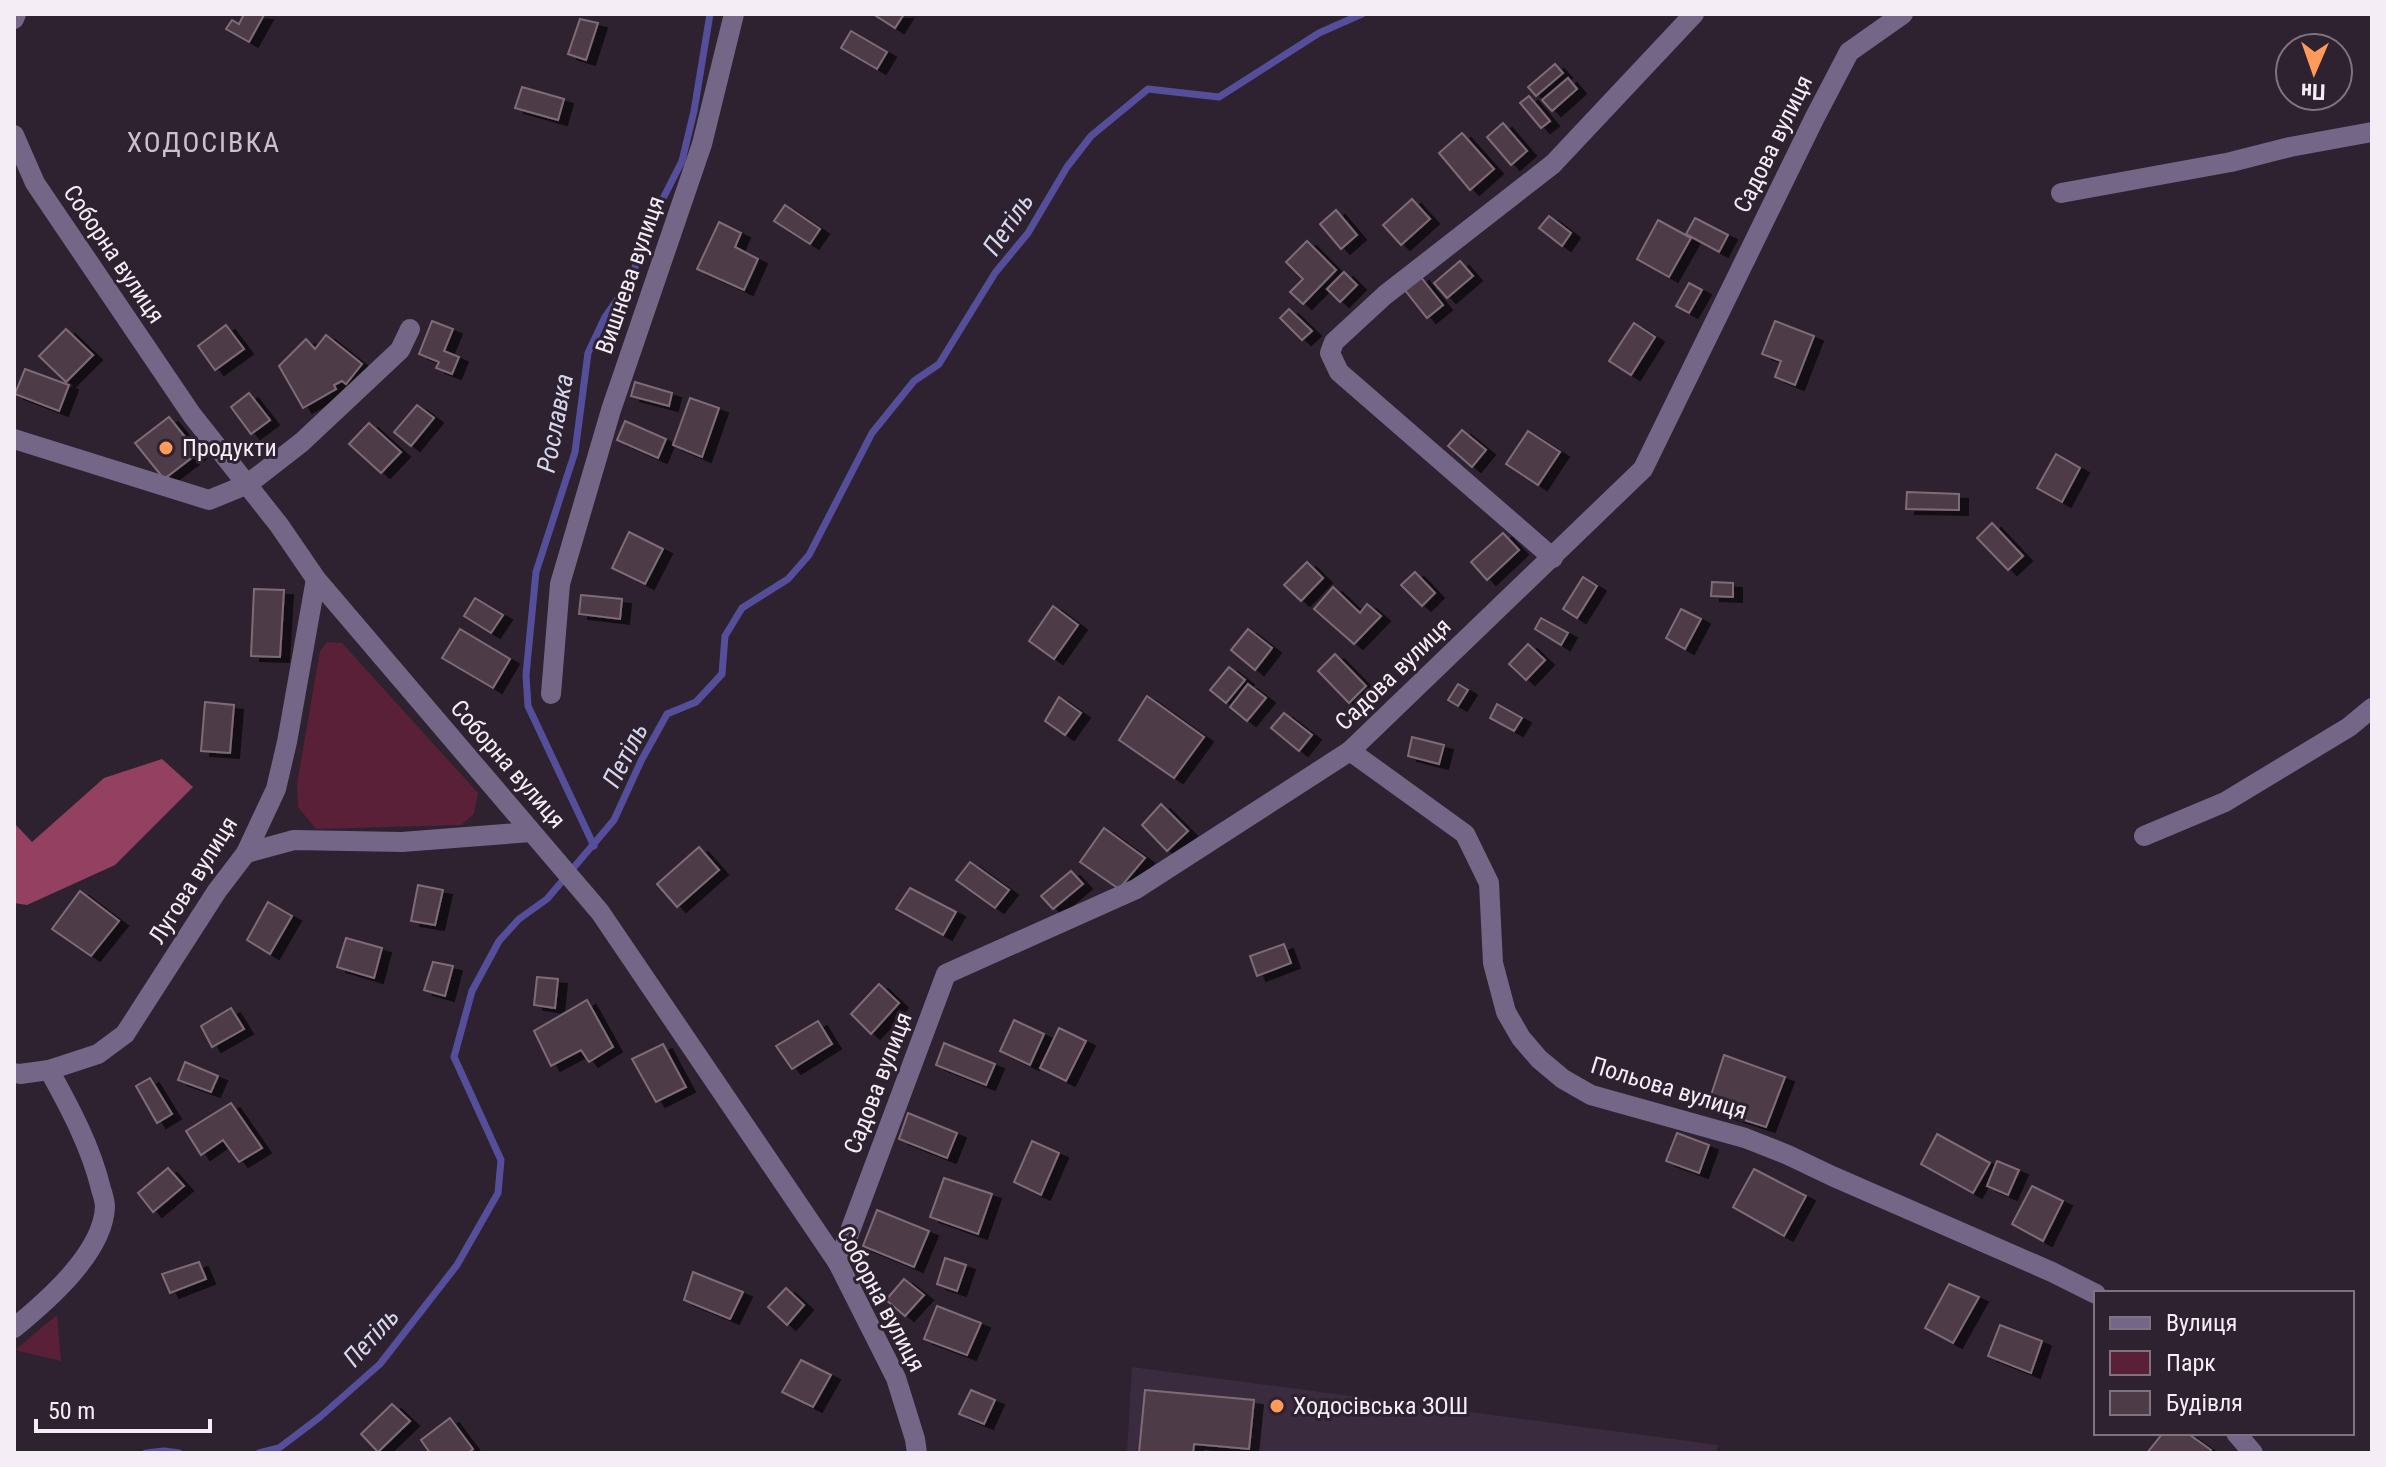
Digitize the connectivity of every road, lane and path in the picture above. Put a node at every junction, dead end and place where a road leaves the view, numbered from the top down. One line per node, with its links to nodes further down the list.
1 (734, 14): 12 (street, Вишнева вулиця)
2 (1694, 14): 10 (street)
3 (1903, 14): 10 (street, Садова вулиця)
4 (2372, 132): 6 (street)
5 (14, 135): 9 (street, Соборна вулиця)
6 (2061, 193)
7 (410, 329): 9 (street)
8 (14, 439): 9 (street)
9 (248, 484): 11 (street, Соборна вулиця)
10 (1553, 558): 14 (street, Садова вулиця)
11 (316, 579): 16 (street, Соборна вулиця); 17 (street, Лугова вулиця)
12 (551, 694)
13 (2372, 708): 15 (street)
14 (1350, 751): 20 (street, Садова вулиця); 21 (street, Польова вулиця)
15 (2144, 836)
16 (537, 838): 17 (street); 20 (street, Соборна вулиця)
17 (246, 853): 18 (street, Лугова вулиця)
18 (49, 1070): 19 (street, Лугова вулиця); 22 (street)
19 (14, 1073)
20 (838, 1263): 24 (street, Соборна вулиця)
21 (2094, 1293)
22 (14, 1328)
23 (2238, 1435): 25 (street)
24 (917, 1453)
25 (2253, 1453)

